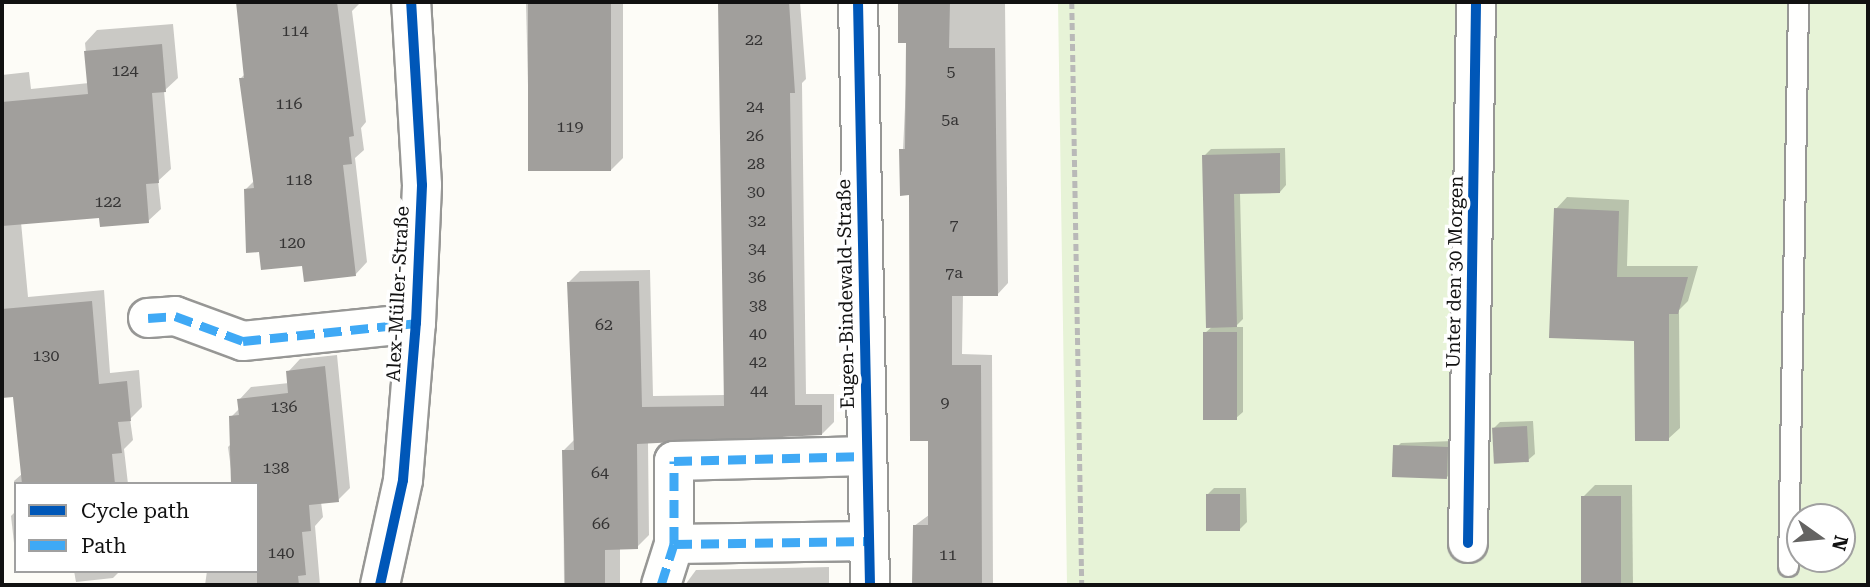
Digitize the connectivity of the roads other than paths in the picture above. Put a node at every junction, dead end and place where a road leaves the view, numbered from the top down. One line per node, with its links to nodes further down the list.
1 (411, 2): 6 (street, Alex-Müller-Straße)
2 (858, 2): 7 (street, Eugen-Bindewald-Straße)
3 (1476, 2): 10 (street, Unter den 30 Morgen)
4 (1798, 2): 8 (lane)
5 (148, 318): 6 (street, Alex-Müller-Straße)
6 (416, 323): 12 (street, Alex-Müller-Straße)
7 (867, 456): 9 (street, Eugen-Bindewald-Straße); 11 (street)
8 (1789, 503)
9 (869, 541): 11 (street); 14 (street, Eugen-Bindewald-Straße)
10 (1468, 543)
11 (674, 544): 13 (street)
12 (380, 585)
13 (661, 585)
14 (870, 585)

